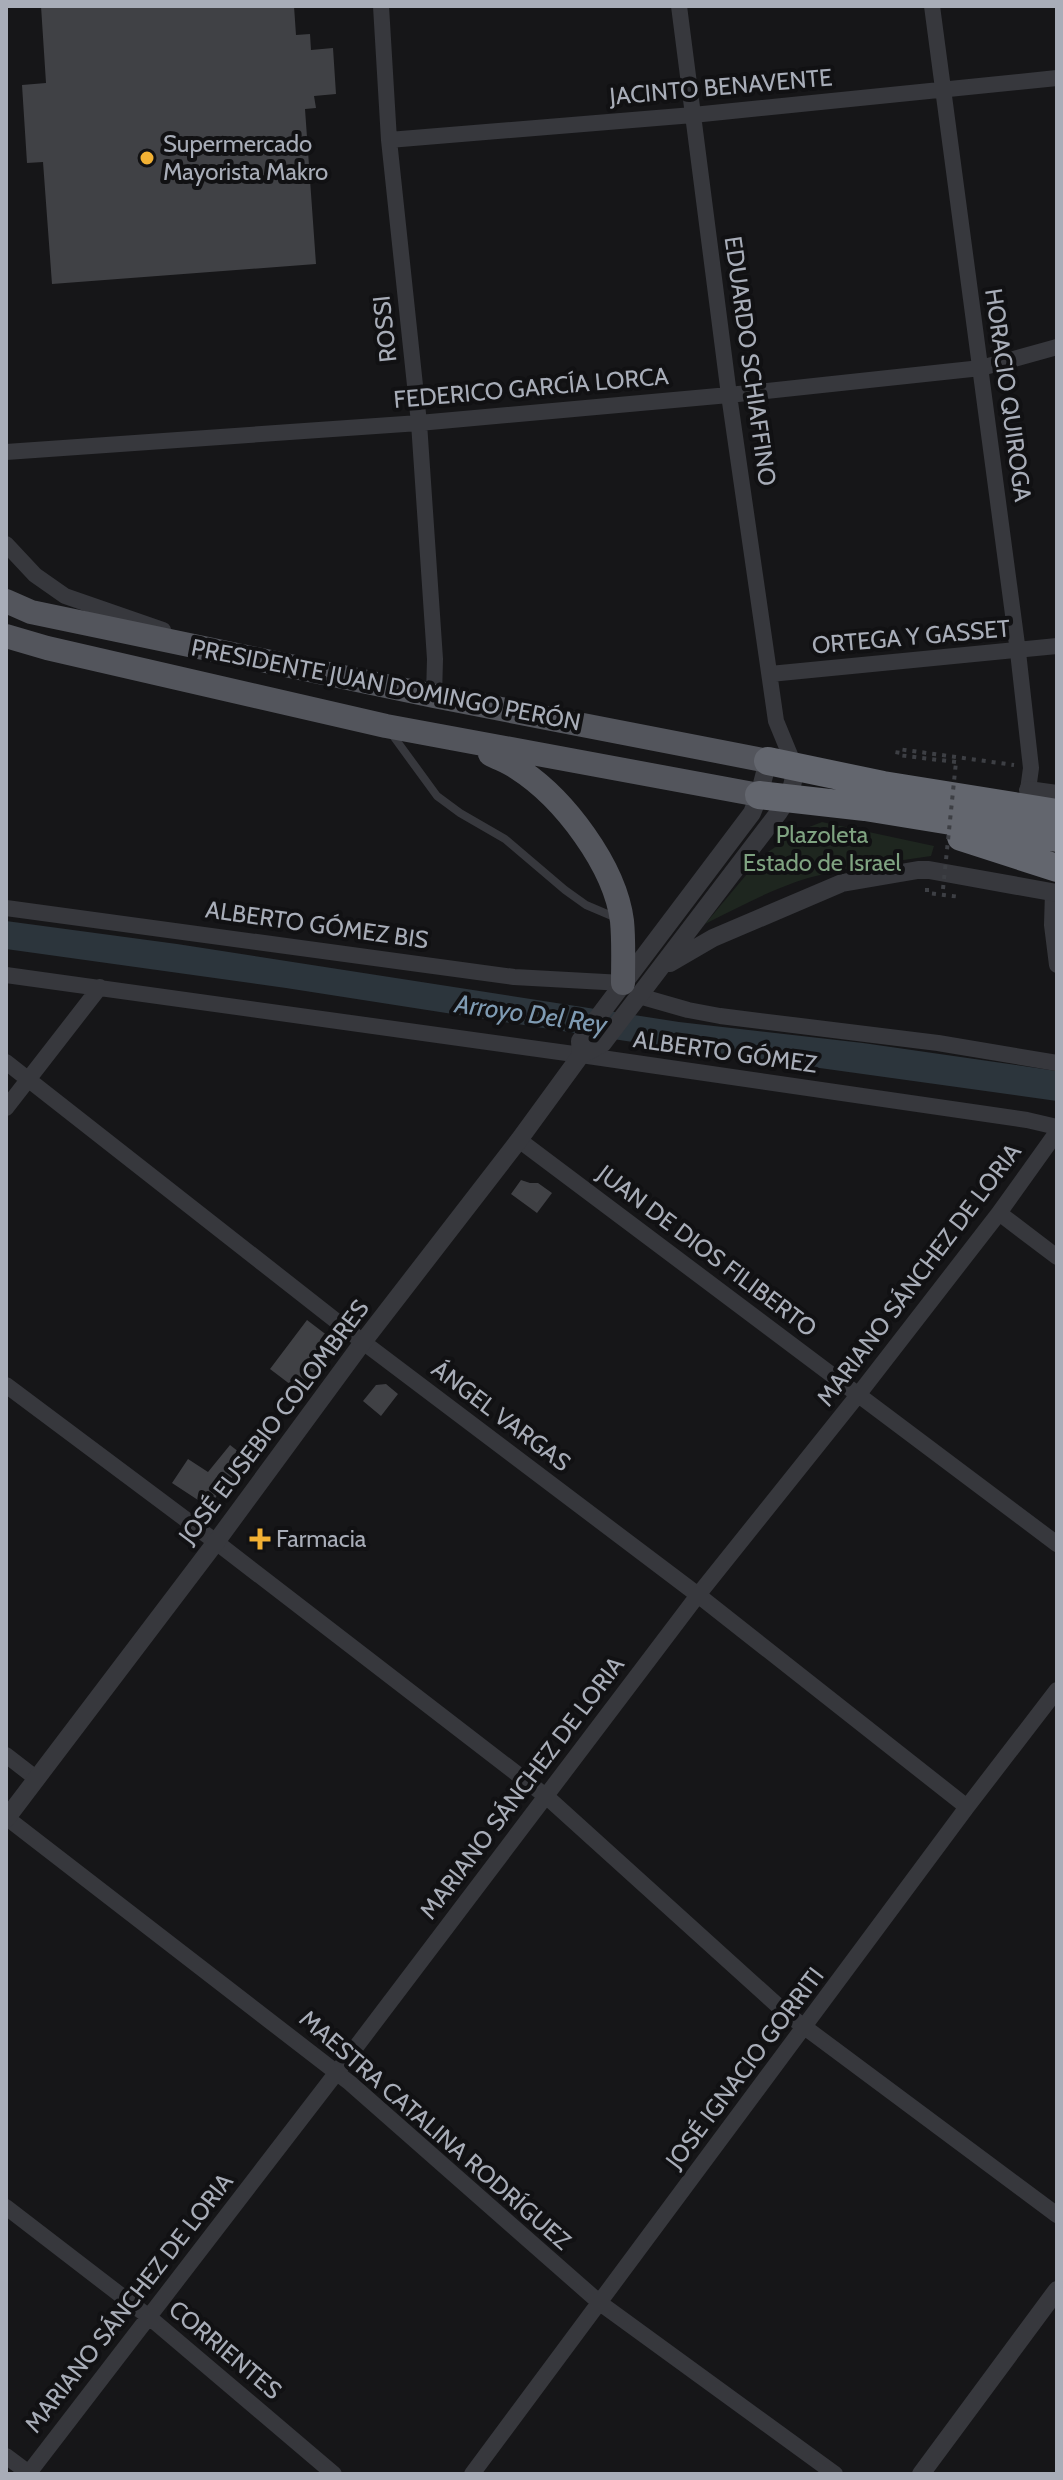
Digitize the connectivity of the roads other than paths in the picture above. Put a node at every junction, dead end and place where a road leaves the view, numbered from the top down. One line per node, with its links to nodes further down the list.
1 (381, 6): 7 (street, ROSSI)
2 (679, 6): 6 (street, EDUARDO SCHIAFFINO)
3 (932, 6): 5 (street, HORACIO QUIROGA)
4 (1057, 78): 5 (street, JACINTO BENAVENTE)
5 (942, 90): 6 (street, JACINTO BENAVENTE); 9 (street, HORACIO QUIROGA)
6 (693, 115): 7 (street, JACINTO BENAVENTE); 10 (street, EDUARDO SCHIAFFINO)
7 (389, 140): 11 (street, ROSSI)
8 (1057, 347): 9 (street, FEDERICO GARCÍA LORCA)
9 (981, 368): 10 (street, FEDERICO GARCÍA LORCA); 17 (street, HORACIO QUIROGA)
10 (729, 395): 11 (street, FEDERICO GARCÍA LORCA); 19 (street, EDUARDO SCHIAFFINO)
11 (419, 423): 12 (street, FEDERICO GARCÍA LORCA); 20 (street, ROSSI)
12 (6, 452)
13 (6, 544): 18 (street)
14 (6, 601): 18 (main road, PRESIDENTE JUAN DOMINGO PERÓN)
15 (6, 636): 22 (main road, PRESIDENTE JUAN DOMINGO PERÓN)
16 (1057, 646): 17 (street, ORTEGA Y GASSET)
17 (1018, 652): 19 (street, ORTEGA Y GASSET); 25 (street, HORACIO QUIROGA)
18 (229, 654): 20 (main road, PRESIDENTE JUAN DOMINGO PERÓN)
19 (770, 674): 21 (street, EDUARDO SCHIAFFINO)
20 (434, 696): 24 (main road, PRESIDENTE JUAN DOMINGO PERÓN)
21 (776, 721): 24 (street, EDUARDO SCHIAFFINO); 24 (street, EDUARDO SCHIAFFINO)
22 (386, 726): 23 (main road, PRESIDENTE JUAN DOMINGO PERÓN); 35 (lane)
23 (466, 742): 28 (main road, PRESIDENTE JUAN DOMINGO PERÓN); 35 (main road)
24 (781, 764): 26 (highway); 28 (street, JOSÉ EUSEBIO COLOMBRES); 29 (street, JOSÉ EUSEBIO COLOMBRES)
25 (1029, 779): 26 (highway); 27 (street)
26 (883, 785): 31 (highway)
27 (1057, 794)
28 (759, 795): 29 (highway); 40 (street, JOSÉ EUSEBIO COLOMBRES)
29 (789, 797): 30 (highway); 37 (street, JOSÉ EUSEBIO COLOMBRES)
30 (865, 807): 32 (highway); 33 (highway)
31 (1057, 813)
32 (1057, 838)
33 (1056, 884): 36 (street); 37 (street)
34 (6, 908): 40 (street, ALBERTO GÓMEZ BIS)
35 (622, 921): 40 (main road)
36 (1057, 965)
37 (660, 969): 40 (street, JOSÉ EUSEBIO COLOMBRES)
38 (6, 975): 39 (street, ALBERTO GÓMEZ)
39 (100, 987): 41 (street, ALBERTO GÓMEZ); 44 (street)
40 (625, 997): 41 (street, JOSÉ EUSEBIO COLOMBRES); 41 (street, JOSÉ EUSEBIO COLOMBRES); 43 (street, ALBERTO GÓMEZ BIS)
41 (580, 1048): 46 (street, ALBERTO GÓMEZ); 47 (street, JOSÉ EUSEBIO COLOMBRES)
42 (6, 1062): 44 (street, ÁNGEL VARGAS)
43 (1057, 1063)
44 (28, 1079): 45 (street); 50 (street, ÁNGEL VARGAS)
45 (6, 1108)
46 (1057, 1130): 48 (street, MARIANO SÁNCHEZ DE LORIA)
47 (519, 1140): 50 (street, JOSÉ EUSEBIO COLOMBRES); 52 (street, JUAN DE DIOS FILIBERTO)
48 (999, 1213): 49 (street); 52 (street, MARIANO SÁNCHEZ DE LORIA)
49 (1057, 1257)
50 (363, 1342): 53 (street, JOSÉ EUSEBIO COLOMBRES); 55 (street, ÁNGEL VARGAS)
51 (6, 1385): 53 (street)
52 (858, 1395): 54 (street, JUAN DE DIOS FILIBERTO); 55 (street, MARIANO SÁNCHEZ DE LORIA)
53 (216, 1542): 58 (street, JOSÉ EUSEBIO COLOMBRES); 59 (street)
54 (1057, 1544)
55 (698, 1595): 59 (street, MARIANO SÁNCHEZ DE LORIA); 60 (street, ÁNGEL VARGAS)
56 (1057, 1690): 60 (street, JOSÉ IGNACIO GORRITI)
57 (6, 1755): 58 (street)
58 (37, 1779): 61 (street, JOSÉ EUSEBIO COLOMBRES)
59 (547, 1797): 62 (street); 63 (street, MARIANO SÁNCHEZ DE LORIA)
60 (967, 1807): 62 (street, JOSÉ IGNACIO GORRITI)
61 (6, 1819): 63 (street, MAESTRA CATALINA RODRÍGUEZ)
62 (805, 2028): 65 (street); 67 (street, JOSÉ IGNACIO GORRITI)
63 (337, 2072): 67 (street, MAESTRA CATALINA RODRÍGUEZ); 68 (street, MARIANO SÁNCHEZ DE LORIA)
64 (6, 2207): 68 (street, CORRIENTES)
65 (1057, 2215)
66 (1057, 2290): 74 (street)
67 (600, 2303): 72 (street, JOSÉ IGNACIO GORRITI); 73 (street, MAESTRA CATALINA RODRÍGUEZ)
68 (149, 2317): 70 (street, MARIANO SÁNCHEZ DE LORIA); 71 (street, CORRIENTES)
69 (6, 2456): 70 (street)
70 (29, 2474)
71 (334, 2474)
72 (472, 2474)
73 (835, 2474)
74 (921, 2474)

